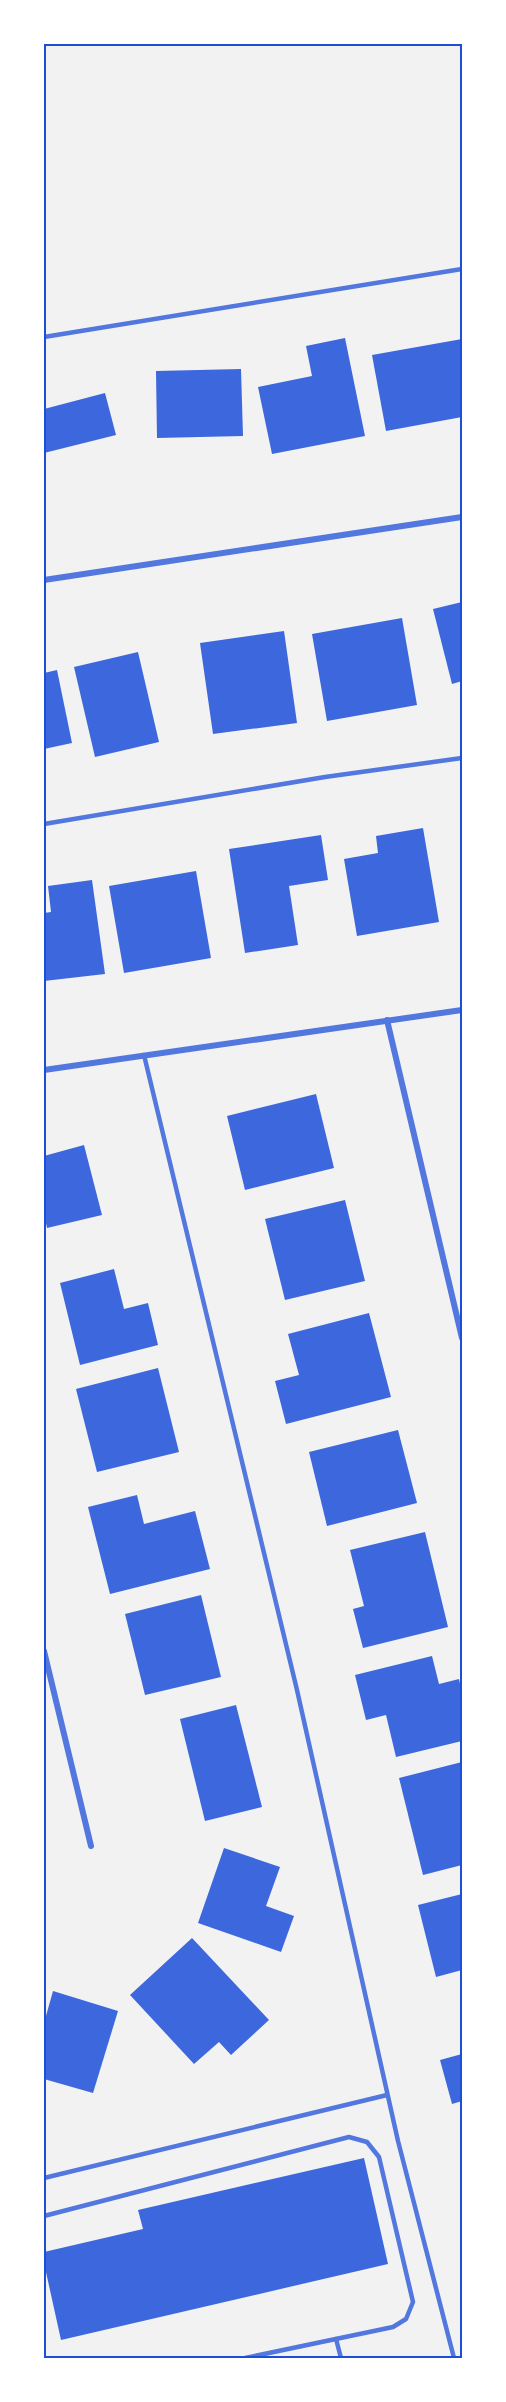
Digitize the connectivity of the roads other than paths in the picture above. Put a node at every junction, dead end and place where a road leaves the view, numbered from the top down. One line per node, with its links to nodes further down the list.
1 (462, 269): 2 (lane)
2 (44, 337)
3 (462, 517): 4 (street)
4 (44, 580)
5 (462, 758): 6 (lane)
6 (44, 824)
7 (462, 1010): 8 (street)
8 (387, 1020): 9 (street); 11 (street)
9 (144, 1055): 10 (street); 14 (lane)
10 (44, 1070)
11 (462, 1338)
12 (44, 1651): 13 (street)
13 (91, 1846)
14 (387, 2095): 15 (lane); 20 (lane)
15 (44, 2178)
16 (44, 2216): 17 (lane)
17 (336, 2339): 18 (lane); 19 (lane)
18 (245, 2358)
19 (341, 2358)
20 (454, 2358)

